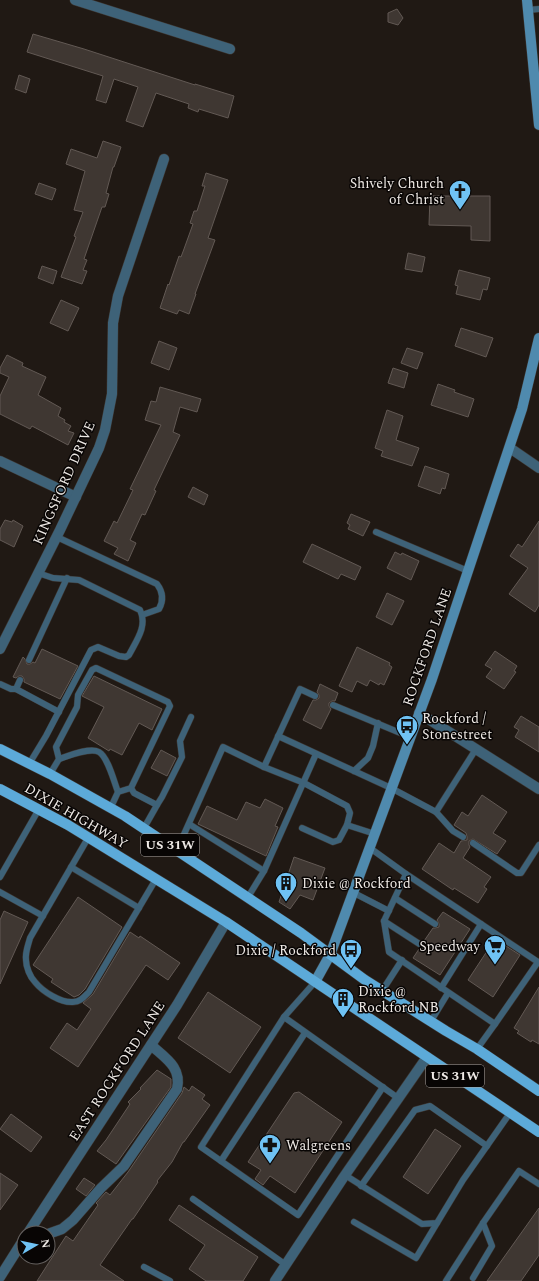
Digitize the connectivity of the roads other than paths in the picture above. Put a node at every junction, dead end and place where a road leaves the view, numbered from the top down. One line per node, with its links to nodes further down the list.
1 (75, 0): 4 (street)
2 (527, 5): 3 (lane); 5 (main road)
3 (539, 9)
4 (230, 49)
5 (535, 49): 6 (main road)
6 (539, 125)
7 (164, 159): 12 (street, KINGSFORD DRIVE)
8 (539, 338): 9 (main road, ROCKFORD LANE)
9 (510, 448): 11 (street); 15 (main road, ROCKFORD LANE)
10 (0, 461): 12 (street)
11 (539, 468)
12 (76, 497): 14 (street, KINGSFORD DRIVE)
13 (376, 532): 15 (lane)
14 (57, 537): 16 (street, KINGSFORD DRIVE); 18 (lane)
15 (468, 571): 27 (main road, ROCKFORD LANE)
16 (38, 573): 17 (lane); 19 (street, KINGSFORD DRIVE)
17 (67, 578): 18 (lane); 20 (lane)
18 (142, 615): 26 (lane)
19 (0, 649)
20 (29, 660)
21 (20, 680): 23 (lane)
22 (0, 684): 23 (lane)
23 (16, 689): 26 (lane)
24 (314, 696): 30 (lane)
25 (333, 705): 29 (lane)
26 (59, 712): 36 (lane)
27 (419, 713): 31 (main road, ROCKFORD LANE); 32 (street)
28 (191, 717): 46 (lane)
29 (378, 723): 31 (lane); 38 (lane)
30 (278, 736): 34 (lane); 37 (lane)
31 (410, 737): 42 (main road, ROCKFORD LANE)
32 (476, 748): 44 (street); 49 (lane)
33 (0, 749): 36 (main road, DIXIE HIGHWAY / US 31W)
34 (316, 754): 38 (lane); 40 (lane)
35 (59, 759): 39 (lane); 41 (lane); 45 (lane)
36 (29, 764): 39 (main road, DIXIE HIGHWAY / US 31W)
37 (264, 767): 40 (lane); 50 (lane)
38 (354, 771): 42 (lane)
39 (50, 774): 47 (main road, DIXIE HIGHWAY / US 31W)
40 (304, 783): 51 (lane); 62 (lane)
41 (131, 788): 45 (lane); 46 (lane)
42 (391, 788): 49 (lane); 54 (main road, ROCKFORD LANE)
43 (0, 789): 48 (main road, DIXIE HIGHWAY / US 31W)
44 (539, 789)
45 (118, 792): 47 (lane)
46 (156, 805): 52 (lane)
47 (111, 807): 52 (main road, DIXIE HIGHWAY / US 31W)
48 (39, 809): 56 (main road, DIXIE HIGHWAY / US 31W); 64 (lane)
49 (436, 812): 55 (lane)
50 (189, 824): 60 (lane); 62 (lane)
51 (347, 826): 53 (lane); 54 (lane)
52 (144, 828): 60 (main road, DIXIE HIGHWAY / US 31W)
53 (302, 828)
54 (375, 834): 59 (main road, ROCKFORD LANE)
55 (463, 837)
56 (88, 838): 61 (lane); 65 (main road, DIXIE HIGHWAY / US 31W)
57 (473, 843): 58 (lane)
58 (539, 845)
59 (370, 848): 63 (lane); 67 (main road, ROCKFORD LANE)
60 (177, 850): 68 (main road, DIXIE HIGHWAY / US 31W)
61 (71, 867): 70 (lane); 72 (lane)
62 (264, 871): 68 (lane)
63 (406, 874): 69 (lane); 76 (lane)
64 (0, 877)
65 (156, 879): 70 (lane); 74 (main road, DIXIE HIGHWAY / US 31W)
66 (0, 892): 72 (lane)
67 (354, 893): 71 (lane); 80 (main road, ROCKFORD LANE)
68 (248, 897): 80 (main road, DIXIE HIGHWAY / US 31W)
69 (395, 898): 71 (lane); 75 (lane)
70 (139, 908): 72 (lane)
71 (389, 911): 73 (lane)
72 (43, 916)
73 (384, 921): 78 (lane); 81 (lane)
74 (226, 922): 84 (main road, DIXIE HIGHWAY / US 31W); 92 (street, EAST ROCKFORD LANE)
75 (435, 924)
76 (481, 924): 79 (lane); 90 (lane)
77 (462, 942): 79 (lane)
78 (421, 945)
79 (468, 945): 83 (lane)
80 (330, 955): 84 (main road, ROCKFORD LANE); 86 (main road, DIXIE HIGHWAY / US 31W)
81 (402, 960): 85 (lane); 86 (lane)
82 (448, 962): 83 (lane)
83 (455, 966): 85 (lane)
84 (315, 982): 88 (lane); 94 (main road, DIXIE HIGHWAY / US 31W)
85 (442, 988): 87 (lane)
86 (382, 991): 89 (main road, DIXIE HIGHWAY / US 31W)
87 (448, 993): 89 (lane); 90 (lane)
88 (284, 1017): 91 (lane); 101 (lane)
89 (431, 1022): 93 (main road, DIXIE HIGHWAY / US 31W)
90 (495, 1024): 93 (lane)
91 (306, 1033): 95 (lane); 101 (lane)
92 (151, 1044): 109 (street, EAST ROCKFORD LANE); 110 (street)
93 (477, 1049): 96 (main road, DIXIE HIGHWAY / US 31W)
94 (427, 1057): 97 (street); 98 (main road, DIXIE HIGHWAY / US 31W)
95 (383, 1087): 97 (lane); 101 (lane)
96 (539, 1092)
97 (398, 1098): 102 (street)
98 (510, 1113): 99 (main road, DIXIE HIGHWAY / US 31W); 100 (lane)
99 (539, 1132)
100 (487, 1146): 104 (lane); 107 (lane)
101 (221, 1161)
102 (345, 1175): 104 (lane); 112 (street)
103 (539, 1184): 108 (lane)
104 (361, 1186): 107 (lane)
105 (193, 1199): 112 (lane)
106 (354, 1222): 107 (lane)
107 (437, 1222)
108 (483, 1223): 115 (lane); 118 (lane)
109 (35, 1225)
110 (56, 1231)
111 (16, 1252): 114 (street)
112 (286, 1265): 117 (street)
113 (144, 1266): 116 (lane)
114 (0, 1277)
115 (474, 1278)
116 (170, 1281)
117 (275, 1281)
118 (446, 1281)

